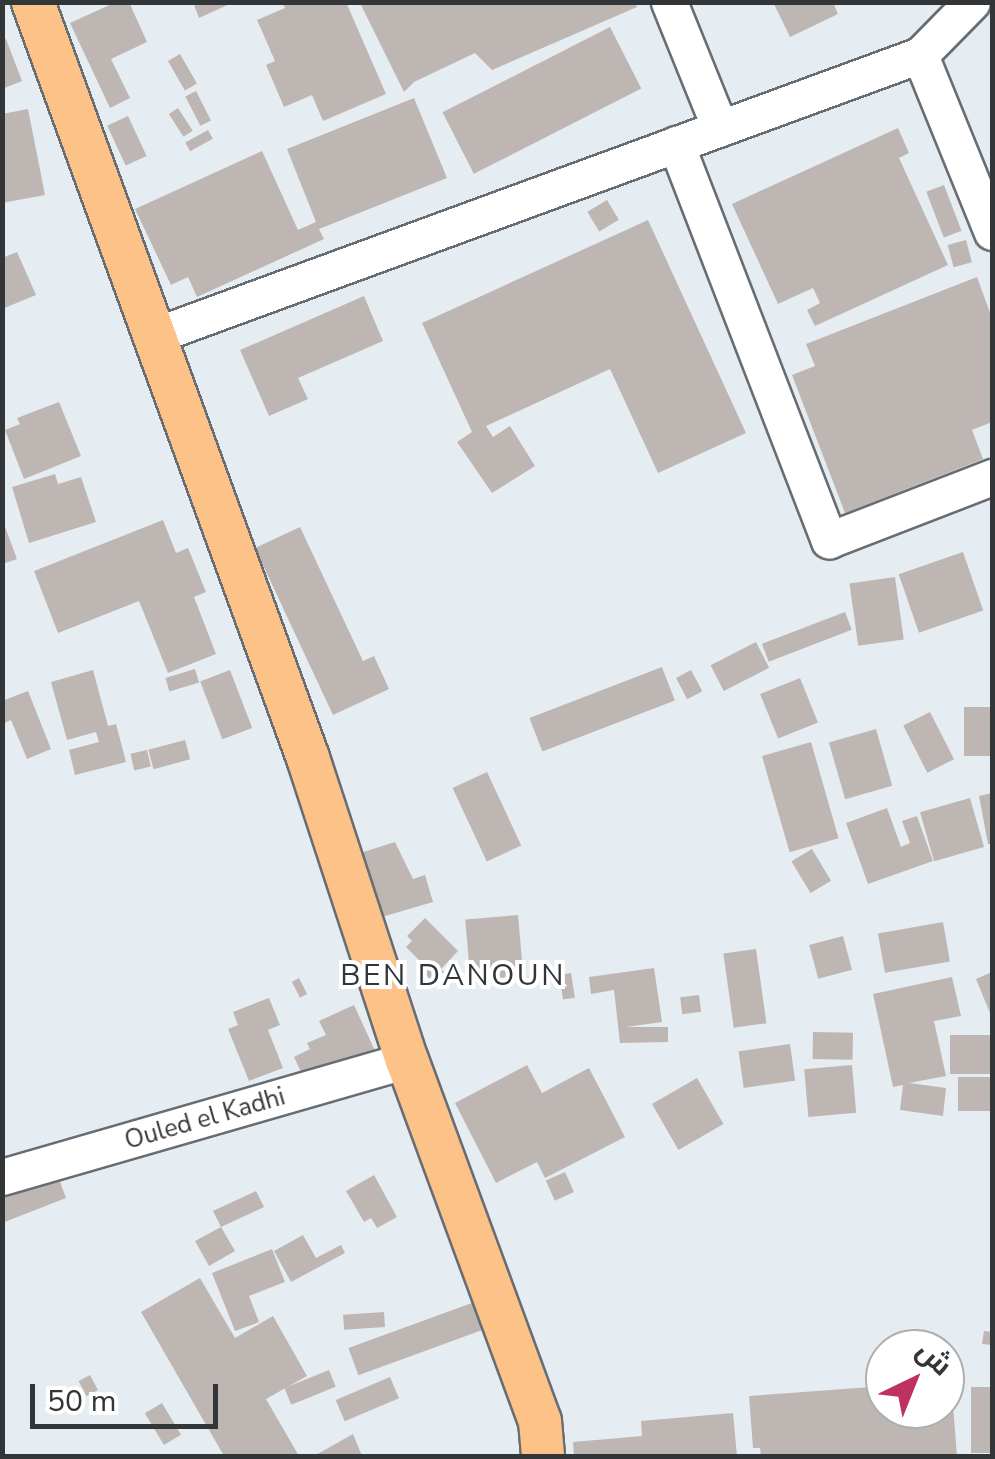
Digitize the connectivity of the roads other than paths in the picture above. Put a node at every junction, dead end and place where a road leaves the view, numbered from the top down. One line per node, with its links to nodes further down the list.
1 (33, 2): 8 (main road)
2 (669, 2): 5 (street)
3 (972, 2): 4 (street)
4 (920, 55): 5 (street); 7 (street)
5 (720, 128): 6 (street)
6 (676, 144): 8 (street); 9 (street)
7 (992, 232)
8 (156, 335): 10 (main road)
9 (992, 477)
10 (406, 1060): 11 (street, Ouled el Kadhi); 12 (main road)
11 (2, 1177)
12 (544, 1456)

